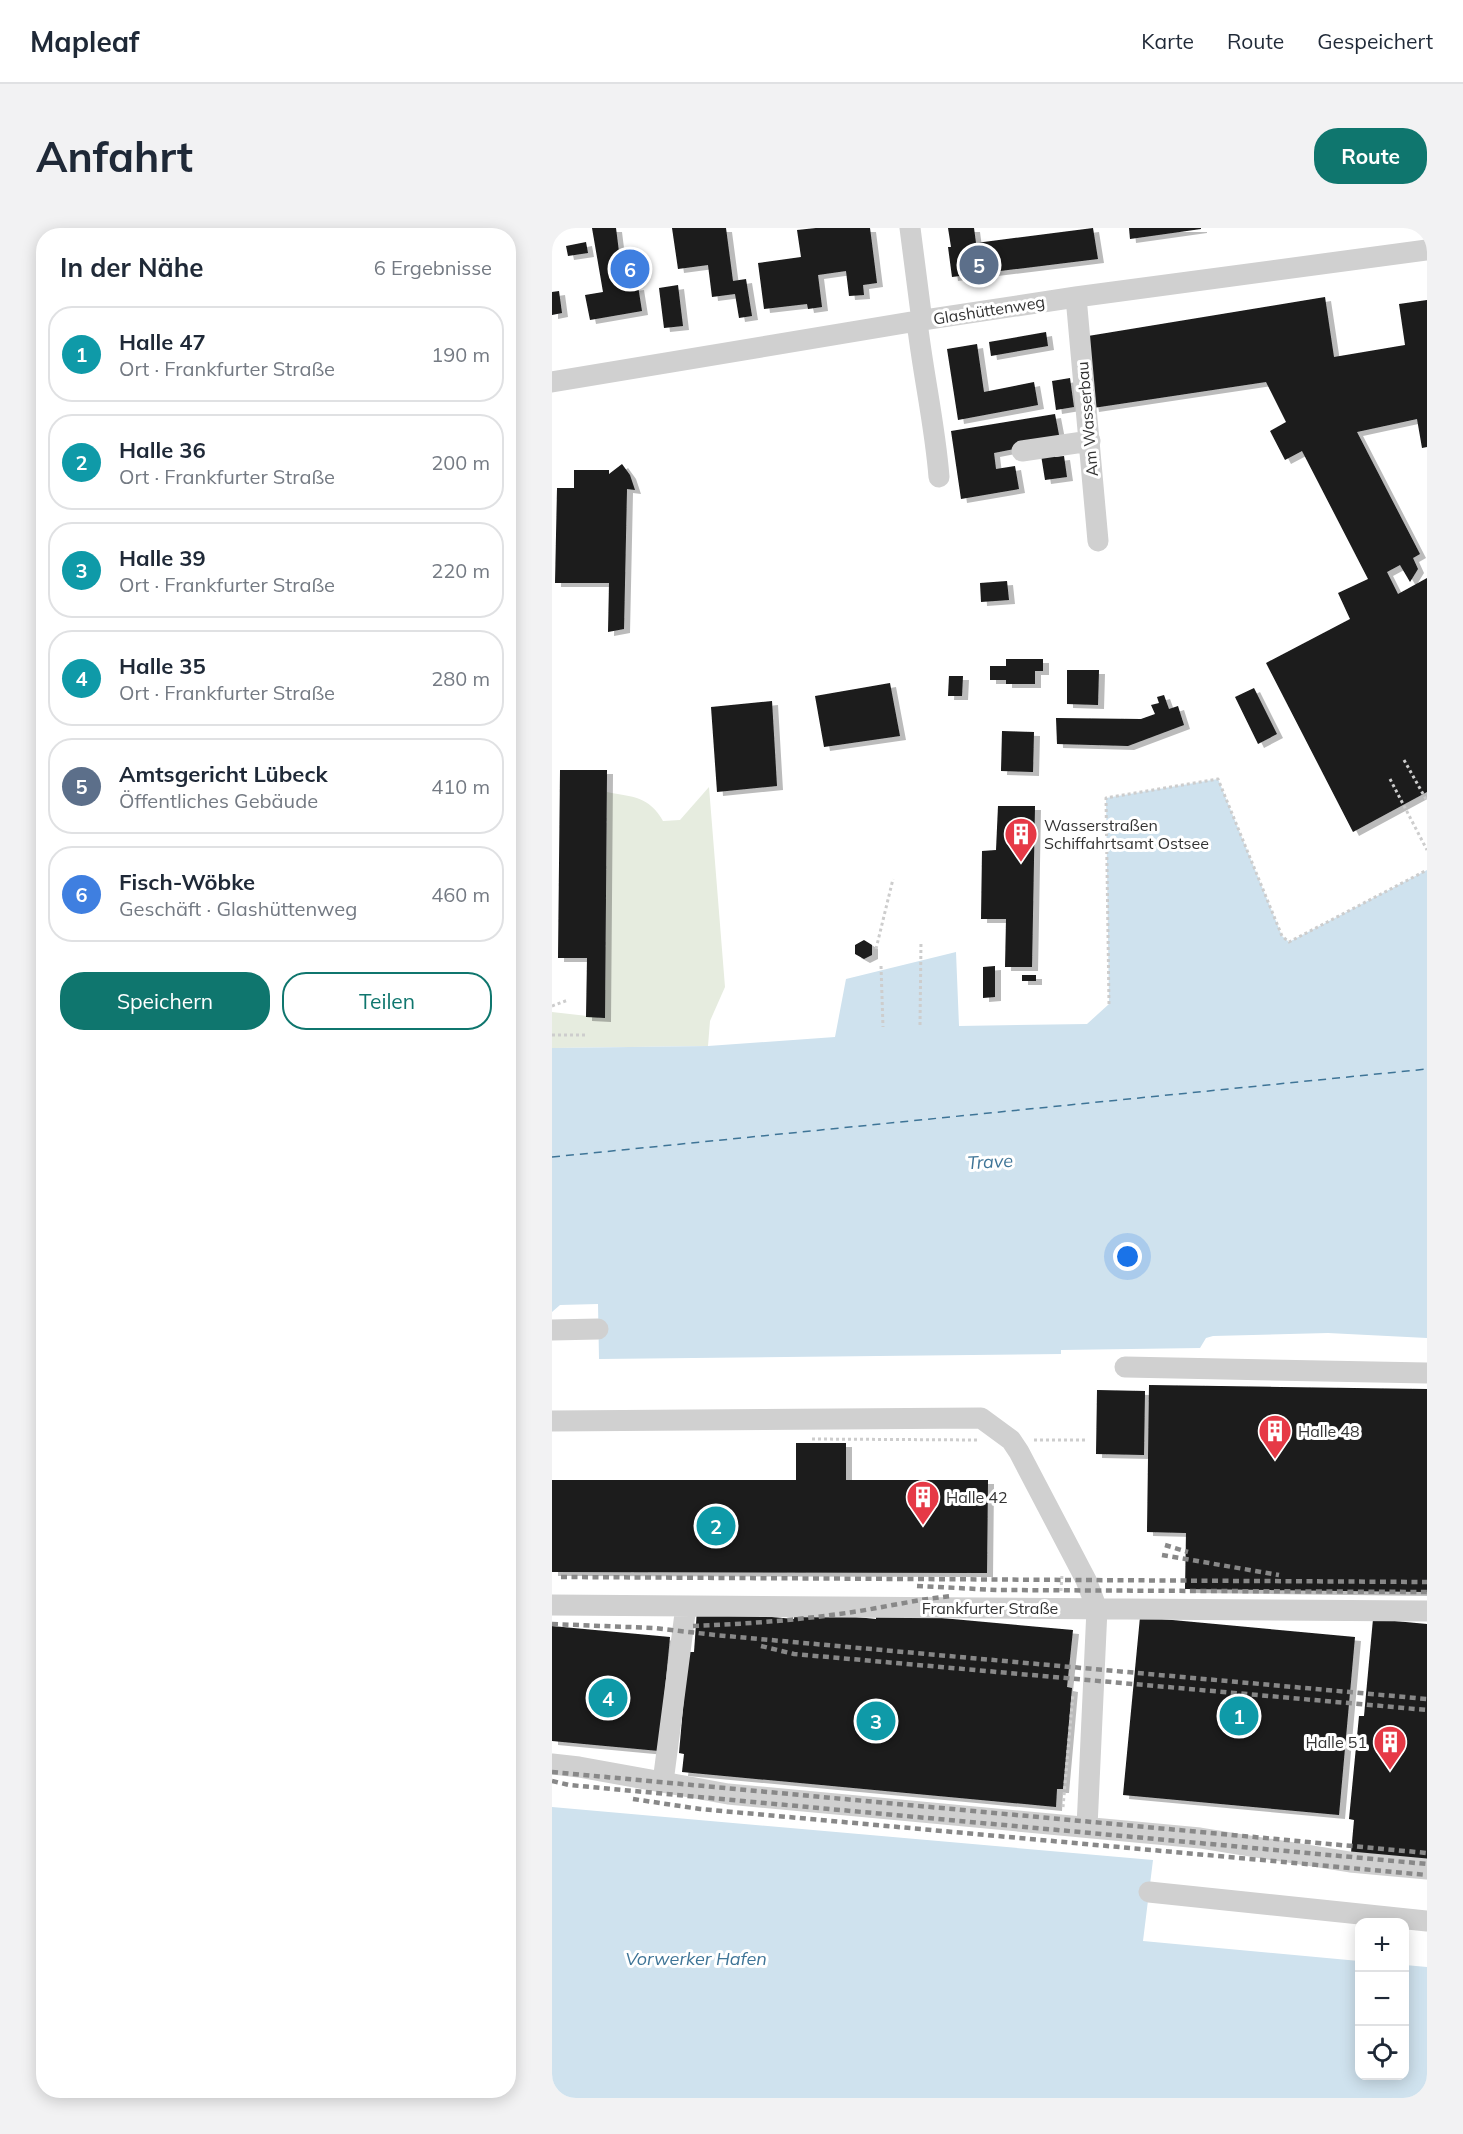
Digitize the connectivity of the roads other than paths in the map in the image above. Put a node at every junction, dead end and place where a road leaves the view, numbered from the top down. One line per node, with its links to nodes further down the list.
1 (910, 228): 4 (street)
2 (1427, 250): 3 (street, Glashüttenweg)
3 (1076, 297): 4 (street, Glashüttenweg); 6 (street, Am Wasserbau)
4 (920, 321): 5 (street, Glashüttenweg); 8 (street)
5 (552, 382)
6 (1089, 441): 7 (street); 9 (street, Am Wasserbau)
7 (1022, 451)
8 (939, 477)
9 (1098, 540)
10 (598, 1329): 11 (street)
11 (552, 1330)
12 (1125, 1367): 13 (street)
13 (1427, 1373)
14 (552, 1421): 17 (street)
15 (552, 1605): 16 (street, Frankfurter Straße)
16 (686, 1606): 17 (street, Frankfurter Straße); 20 (street)
17 (1097, 1608): 18 (street, Frankfurter Straße); 21 (street)
18 (1427, 1611)
19 (552, 1764): 20 (street)
20 (663, 1782): 21 (street)
21 (1087, 1827): 22 (street)
22 (1427, 1869)
23 (1149, 1892): 24 (street)
24 (1427, 1921)

